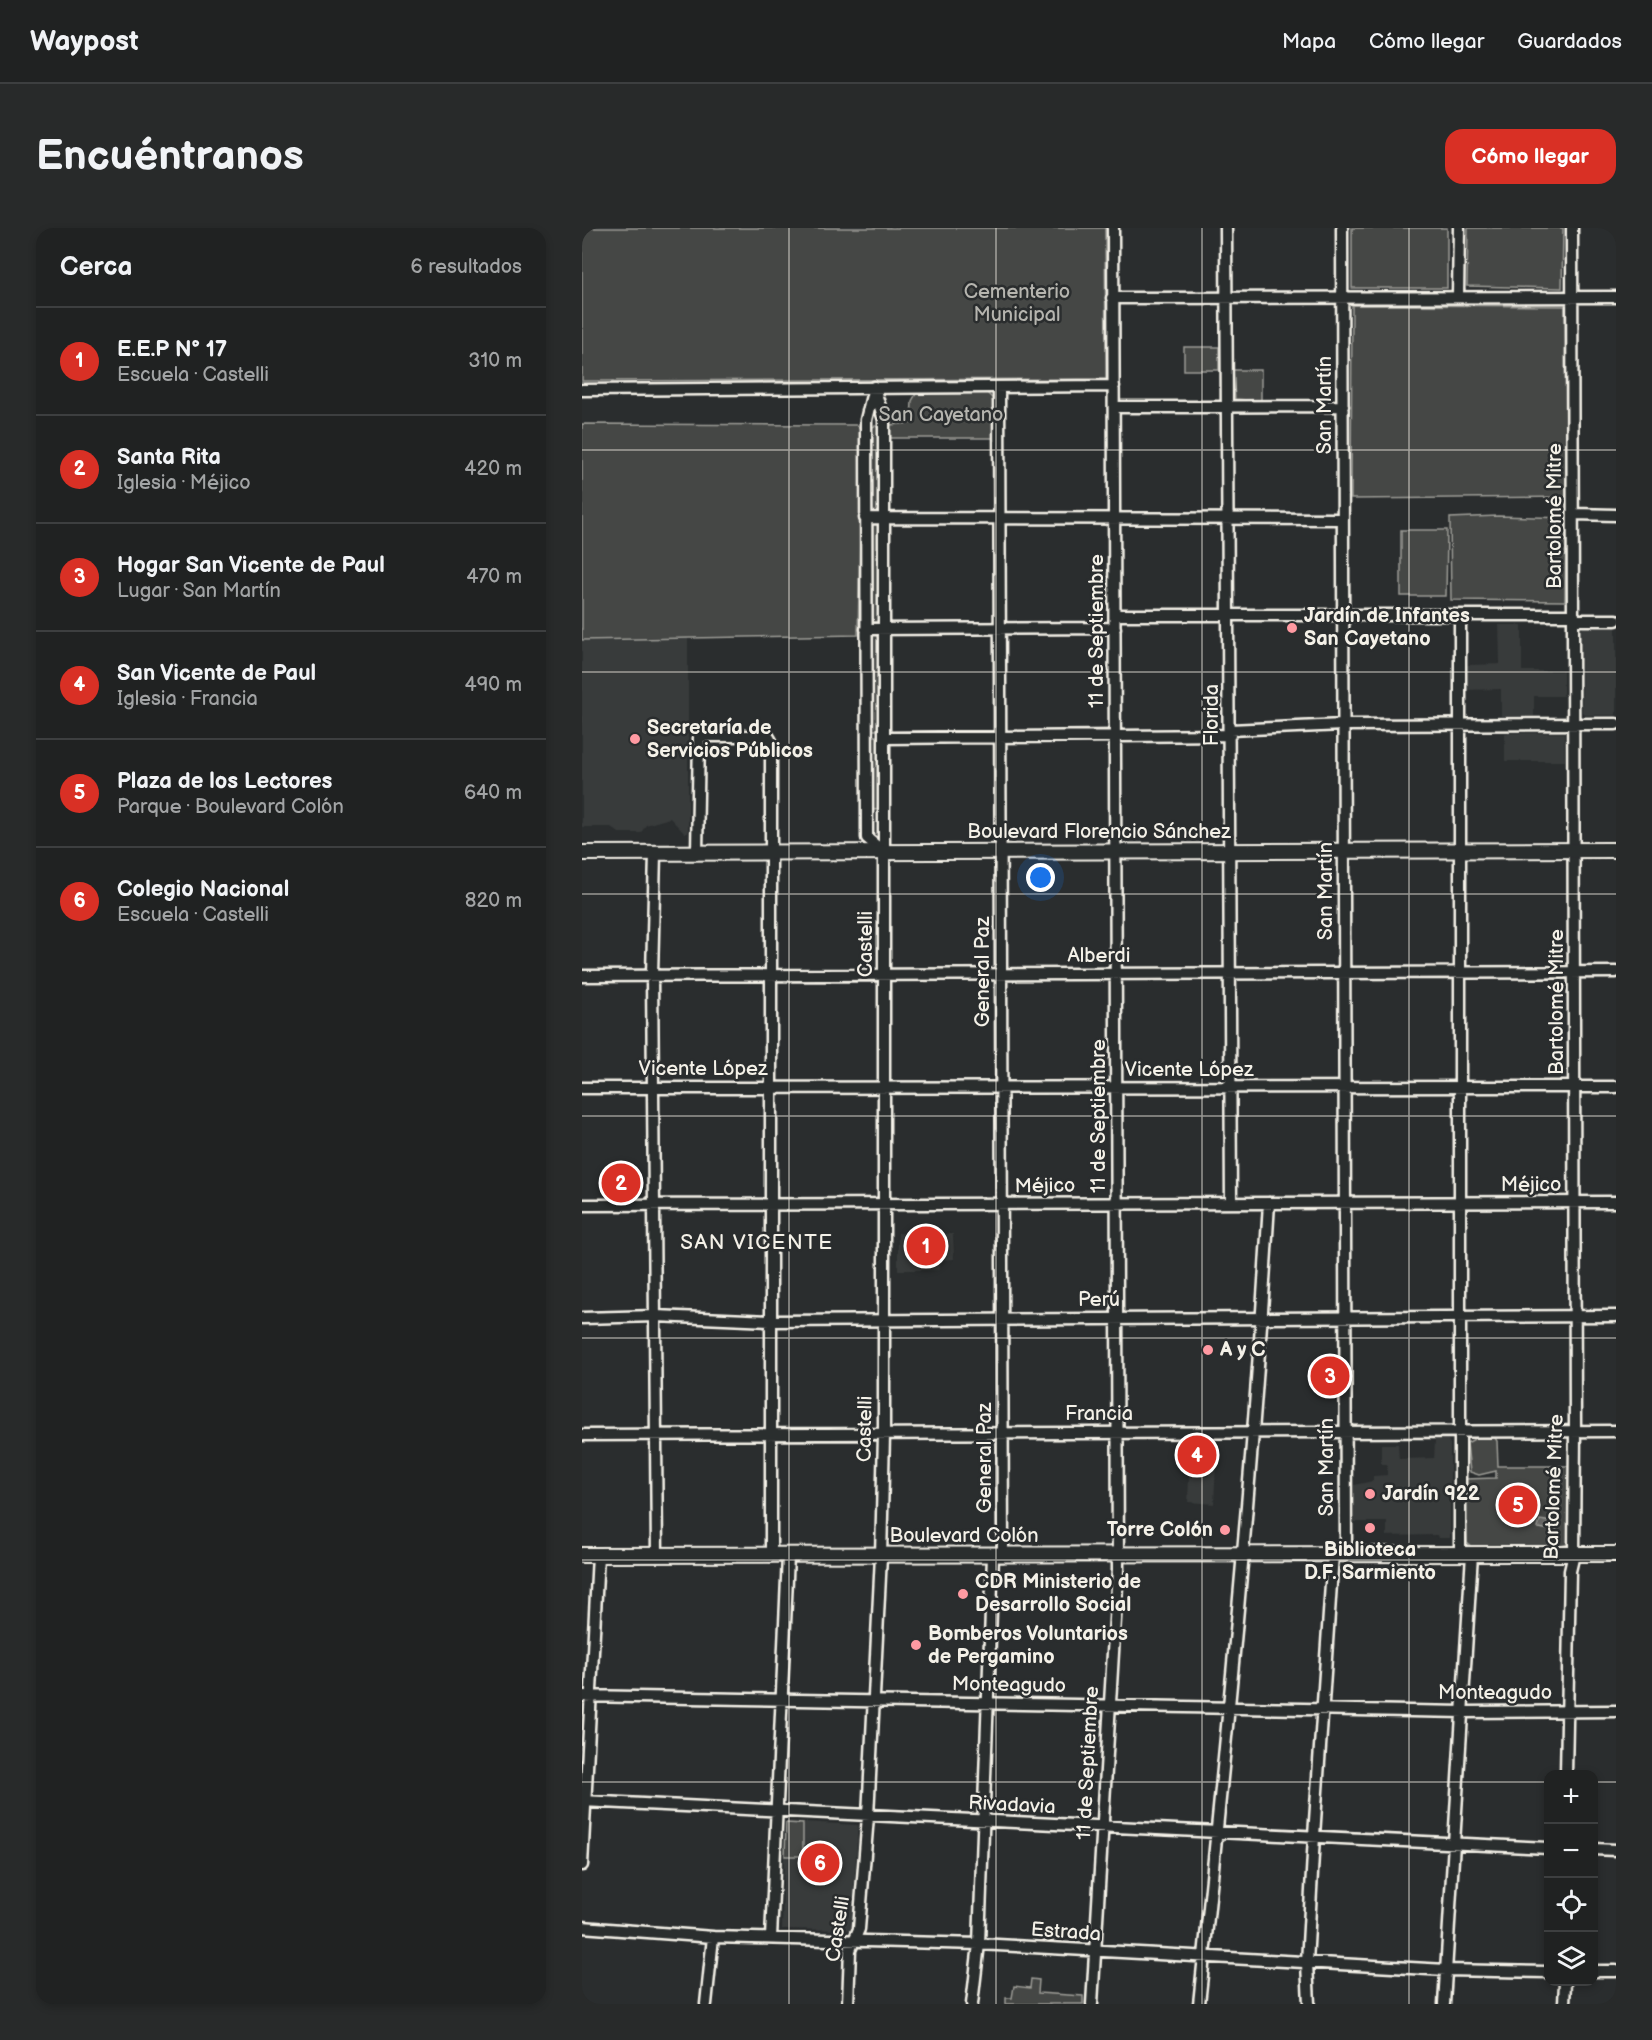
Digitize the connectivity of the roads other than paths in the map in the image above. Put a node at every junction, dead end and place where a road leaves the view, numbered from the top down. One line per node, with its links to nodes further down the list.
1 (1113, 228): 11 (street, 11 de Septiembre)
2 (1226, 228): 7 (street, Florida)
3 (1342, 228): 6 (street, San Martín)
4 (1459, 228): 8 (street)
5 (1572, 228): 9 (street, Bartolomé Mitre)
6 (1342, 296): 7 (street); 8 (street); 17 (street, San Martín)
7 (1228, 297): 11 (street); 16 (street, Florida)
8 (1458, 297): 9 (street)
9 (1572, 297): 10 (street); 19 (street, Bartolomé Mitre)
10 (1616, 297)
11 (1112, 298): 14 (street, 11 de Septiembre)
12 (874, 387): 13 (street); 15 (street); 24 (street); 25 (street, Castelli)
13 (999, 387): 14 (street); 22 (street, General Paz)
14 (1113, 387): 18 (street, 11 de Septiembre)
15 (582, 390)
16 (1229, 406): 17 (street); 18 (street); 21 (street, Florida)
17 (1343, 406): 26 (street, San Martín)
18 (1114, 407): 23 (street, 11 de Septiembre)
19 (1574, 514): 20 (street); 31 (street, Bartolomé Mitre)
20 (1616, 515)
21 (1229, 517): 23 (street); 26 (street); 29 (street, Florida)
22 (1000, 518): 23 (street); 25 (street); 33 (street, General Paz)
23 (1114, 518): 28 (street, 11 de Septiembre)
24 (865, 519): 25 (street); 35 (street)
25 (884, 519): 36 (street, Castelli)
26 (1343, 519): 27 (street, San Martín)
27 (1342, 614): 29 (street); 30 (street); 39 (street, San Martín)
28 (1115, 615): 29 (street); 34 (street, 11 de Septiembre)
29 (1230, 615): 41 (street, Florida)
30 (1460, 616): 31 (street); 40 (street)
31 (1574, 617): 32 (street); 37 (street, Bartolomé Mitre)
32 (1616, 620)
33 (999, 627): 34 (street); 36 (street); 44 (street, General Paz)
34 (1115, 628): 45 (street, 11 de Septiembre)
35 (866, 629): 36 (street); 42 (street)
36 (884, 629): 43 (street, Castelli)
37 (1575, 724): 38 (street); 40 (street); 47 (street, Bartolomé Mitre)
38 (1616, 724)
39 (1343, 725): 40 (street); 41 (street); 50 (street, San Martín)
40 (1459, 725): 46 (street)
41 (1230, 732): 45 (street); 49 (street, Florida)
42 (867, 733): 43 (street); 57 (street)
43 (884, 735): 44 (street); 57 (street, Castelli)
44 (999, 736): 45 (street); 51 (street, General Paz)
45 (1115, 736): 52 (street, 11 de Septiembre)
46 (1460, 850): 47 (main road, Boulevard Florencio Sánchez); 50 (main road, Boulevard Florencio Sánchez); 61 (street)
47 (1575, 850): 48 (main road, Boulevard Florencio Sánchez); 58 (street, Bartolomé Mitre)
48 (1616, 850)
49 (1229, 851): 50 (main road, Boulevard Florencio Sánchez); 52 (main road, Boulevard Florencio Sánchez); 64 (street, Florida)
50 (1344, 851): 60 (street, San Martín)
51 (1000, 852): 52 (main road, Boulevard Florencio Sánchez); 57 (main road, Boulevard Florencio Sánchez); 62 (street, General Paz)
52 (1116, 852): 63 (street, 11 de Septiembre)
53 (582, 853): 54 (main road, Boulevard Florencio Sánchez)
54 (655, 853): 55 (main road, Boulevard Florencio Sánchez); 65 (street)
55 (697, 853): 56 (main road, Boulevard Florencio Sánchez); 56 (street)
56 (770, 853): 57 (main road, Boulevard Florencio Sánchez); 66 (street)
57 (885, 853): 67 (street, Castelli)
58 (1575, 972): 59 (street, Alberdi); 61 (street, Alberdi); 71 (street, Bartolomé Mitre)
59 (1616, 972)
60 (1344, 973): 61 (street, Alberdi); 64 (street, Alberdi); 76 (street, San Martín)
61 (1460, 973): 77 (street)
62 (1001, 974): 63 (street, Alberdi); 67 (street, Alberdi); 79 (street, General Paz)
63 (1116, 974): 64 (street, Alberdi); 74 (street, 11 de Septiembre)
64 (1231, 974): 75 (street, Florida)
65 (652, 975): 66 (street, Alberdi); 68 (street, Alberdi); 69 (street)
66 (771, 975): 67 (street, Alberdi); 70 (street)
67 (884, 975): 78 (street, Castelli)
68 (582, 976)
69 (653, 1087): 70 (street, Vicente López); 73 (street, Vicente López); 89 (street)
70 (771, 1087): 78 (street, Vicente López); 91 (street)
71 (1574, 1087): 72 (street, Vicente López); 77 (street, Vicente López); 80 (street, Bartolomé Mitre)
72 (1616, 1087)
73 (582, 1088)
74 (1117, 1088): 75 (street, Vicente López); 79 (street, Vicente López); 82 (street, 11 de Septiembre)
75 (1231, 1088): 76 (street, Vicente López); 83 (street, Florida)
76 (1346, 1088): 77 (street, Vicente López); 85 (street, San Martín)
77 (1460, 1088): 86 (street)
78 (884, 1089): 79 (street, Vicente López); 90 (street, Castelli)
79 (1001, 1089): 87 (street, General Paz)
80 (1574, 1202): 81 (street, Méjico); 86 (street, Méjico); 94 (street, Bartolomé Mitre)
81 (1616, 1202)
82 (1116, 1203): 83 (street, Méjico); 87 (street, Méjico); 99 (street, 11 de Septiembre)
83 (1231, 1203): 84 (street, Méjico)
84 (1269, 1203): 85 (street, Méjico); 100 (street)
85 (1346, 1203): 86 (street, Méjico); 97 (street, San Martín)
86 (1459, 1203): 93 (street)
87 (1002, 1204): 90 (street, Méjico); 98 (street, General Paz)
88 (582, 1205): 89 (street, Méjico)
89 (655, 1205): 91 (street, Méjico); 92 (street)
90 (884, 1205): 91 (street, Méjico); 101 (street, Castelli)
91 (771, 1206): 102 (street)
92 (656, 1316): 96 (street, Perú); 102 (street, Perú); 113 (street)
93 (1460, 1316): 94 (street, Perú); 97 (street, Perú); 104 (street)
94 (1575, 1316): 95 (street, Perú); 105 (street, Bartolomé Mitre)
95 (1616, 1316)
96 (582, 1317)
97 (1346, 1317): 100 (street, Perú); 109 (street, San Martín)
98 (1002, 1318): 99 (street, Perú); 101 (street, Perú); 103 (street, General Paz)
99 (1115, 1318): 100 (street, Perú); 107 (street, 11 de Septiembre)
100 (1262, 1318): 108 (street)
101 (885, 1319): 102 (street, Perú); 112 (street, Castelli)
102 (770, 1321): 111 (street)
103 (1003, 1431): 107 (street, Francia); 112 (street, Francia); 124 (street, General Paz)
104 (1460, 1431): 105 (street, Francia); 109 (street, Francia); 114 (street)
105 (1575, 1431): 106 (street, Francia); 115 (street, Bartolomé Mitre)
106 (1616, 1431)
107 (1117, 1432): 108 (street, Francia); 125 (street, 11 de Septiembre)
108 (1252, 1432): 109 (street, Francia); 126 (street)
109 (1345, 1432): 118 (street, San Martín)
110 (582, 1435): 113 (street, Francia)
111 (771, 1435): 112 (street, Francia); 113 (street, Francia); 121 (street)
112 (884, 1435): 123 (street, Castelli)
113 (655, 1436): 120 (street)
114 (1466, 1554): 115 (main road); 118 (main road, Boulevard Colón); 135 (street)
115 (1574, 1554): 116 (main road); 136 (street, Bartolomé Mitre)
116 (1616, 1554)
117 (582, 1555): 119 (main road, Boulevard Colón)
118 (1339, 1555): 126 (main road, Boulevard Colón); 133 (street, San Martín)
119 (598, 1556): 120 (main road, Boulevard Colón); 127 (street)
120 (657, 1556): 121 (main road, Boulevard Colón)
121 (771, 1556): 122 (main road, Boulevard Colón)
122 (788, 1556): 123 (main road, Boulevard Colón); 128 (street)
123 (881, 1556): 124 (main road, Boulevard Colón); 129 (street, Castelli)
124 (998, 1556): 125 (main road, Boulevard Colón); 130 (street, General Paz)
125 (1117, 1556): 126 (main road, Boulevard Colón); 131 (street, 11 de Septiembre)
126 (1241, 1556): 132 (street)
127 (587, 1696): 128 (street, Monteagudo); 138 (street)
128 (781, 1699): 129 (street, Monteagudo); 139 (street)
129 (875, 1700): 130 (street, Monteagudo); 140 (street, Castelli)
130 (988, 1703): 131 (street, Monteagudo); 141 (street, General Paz)
131 (1110, 1705): 132 (street, Monteagudo); 142 (street, 11 de Septiembre)
132 (1228, 1707): 133 (street, Monteagudo); 143 (street)
133 (1323, 1709): 135 (street, Monteagudo); 144 (street, San Martín)
134 (1616, 1711): 136 (street, Monteagudo)
135 (1464, 1712): 136 (street, Monteagudo); 145 (street)
136 (1568, 1712): 137 (street, Bartolomé Mitre)
137 (1566, 1770)
138 (584, 1801): 139 (street, Rivadavia); 149 (street)
139 (775, 1811): 140 (street, Rivadavia); 152 (street)
140 (868, 1816): 141 (street, Rivadavia); 153 (street, Castelli)
141 (983, 1822): 142 (street, Rivadavia); 154 (street, General Paz)
142 (1102, 1828): 143 (street, Rivadavia); 155 (street, 11 de Septiembre)
143 (1218, 1833): 144 (street, Rivadavia); 156 (street)
144 (1314, 1836): 145 (street, Rivadavia); 157 (street, San Martín)
145 (1455, 1844): 146 (street, Rivadavia); 158 (street)
146 (1544, 1848)
147 (1598, 1849): 148 (street)
148 (1616, 1850)
149 (582, 1865)
150 (582, 1927): 151 (street, Estrada)
151 (713, 1937): 152 (street, Estrada); 163 (street)
152 (771, 1938): 153 (street, Estrada)
153 (855, 1940): 154 (street, Estrada); 164 (street, Castelli)
154 (979, 1944): 155 (street, Estrada); 165 (street, General Paz)
155 (1095, 1952): 156 (street, Estrada); 166 (street, 11 de Septiembre)
156 (1204, 1958): 157 (street, Estrada); 167 (street)
157 (1307, 1963): 158 (street, Estrada); 168 (street, San Martín)
158 (1446, 1970): 161 (street, Estrada); 169 (street)
159 (1598, 1971): 160 (street)
160 (1616, 1971)
161 (1544, 1972)
162 (1564, 1986): 170 (street)
163 (706, 2004)
164 (848, 2004)
165 (972, 2004)
166 (1092, 2004)
167 (1199, 2004)
168 (1309, 2004)
169 (1444, 2004)
170 (1564, 2004)

